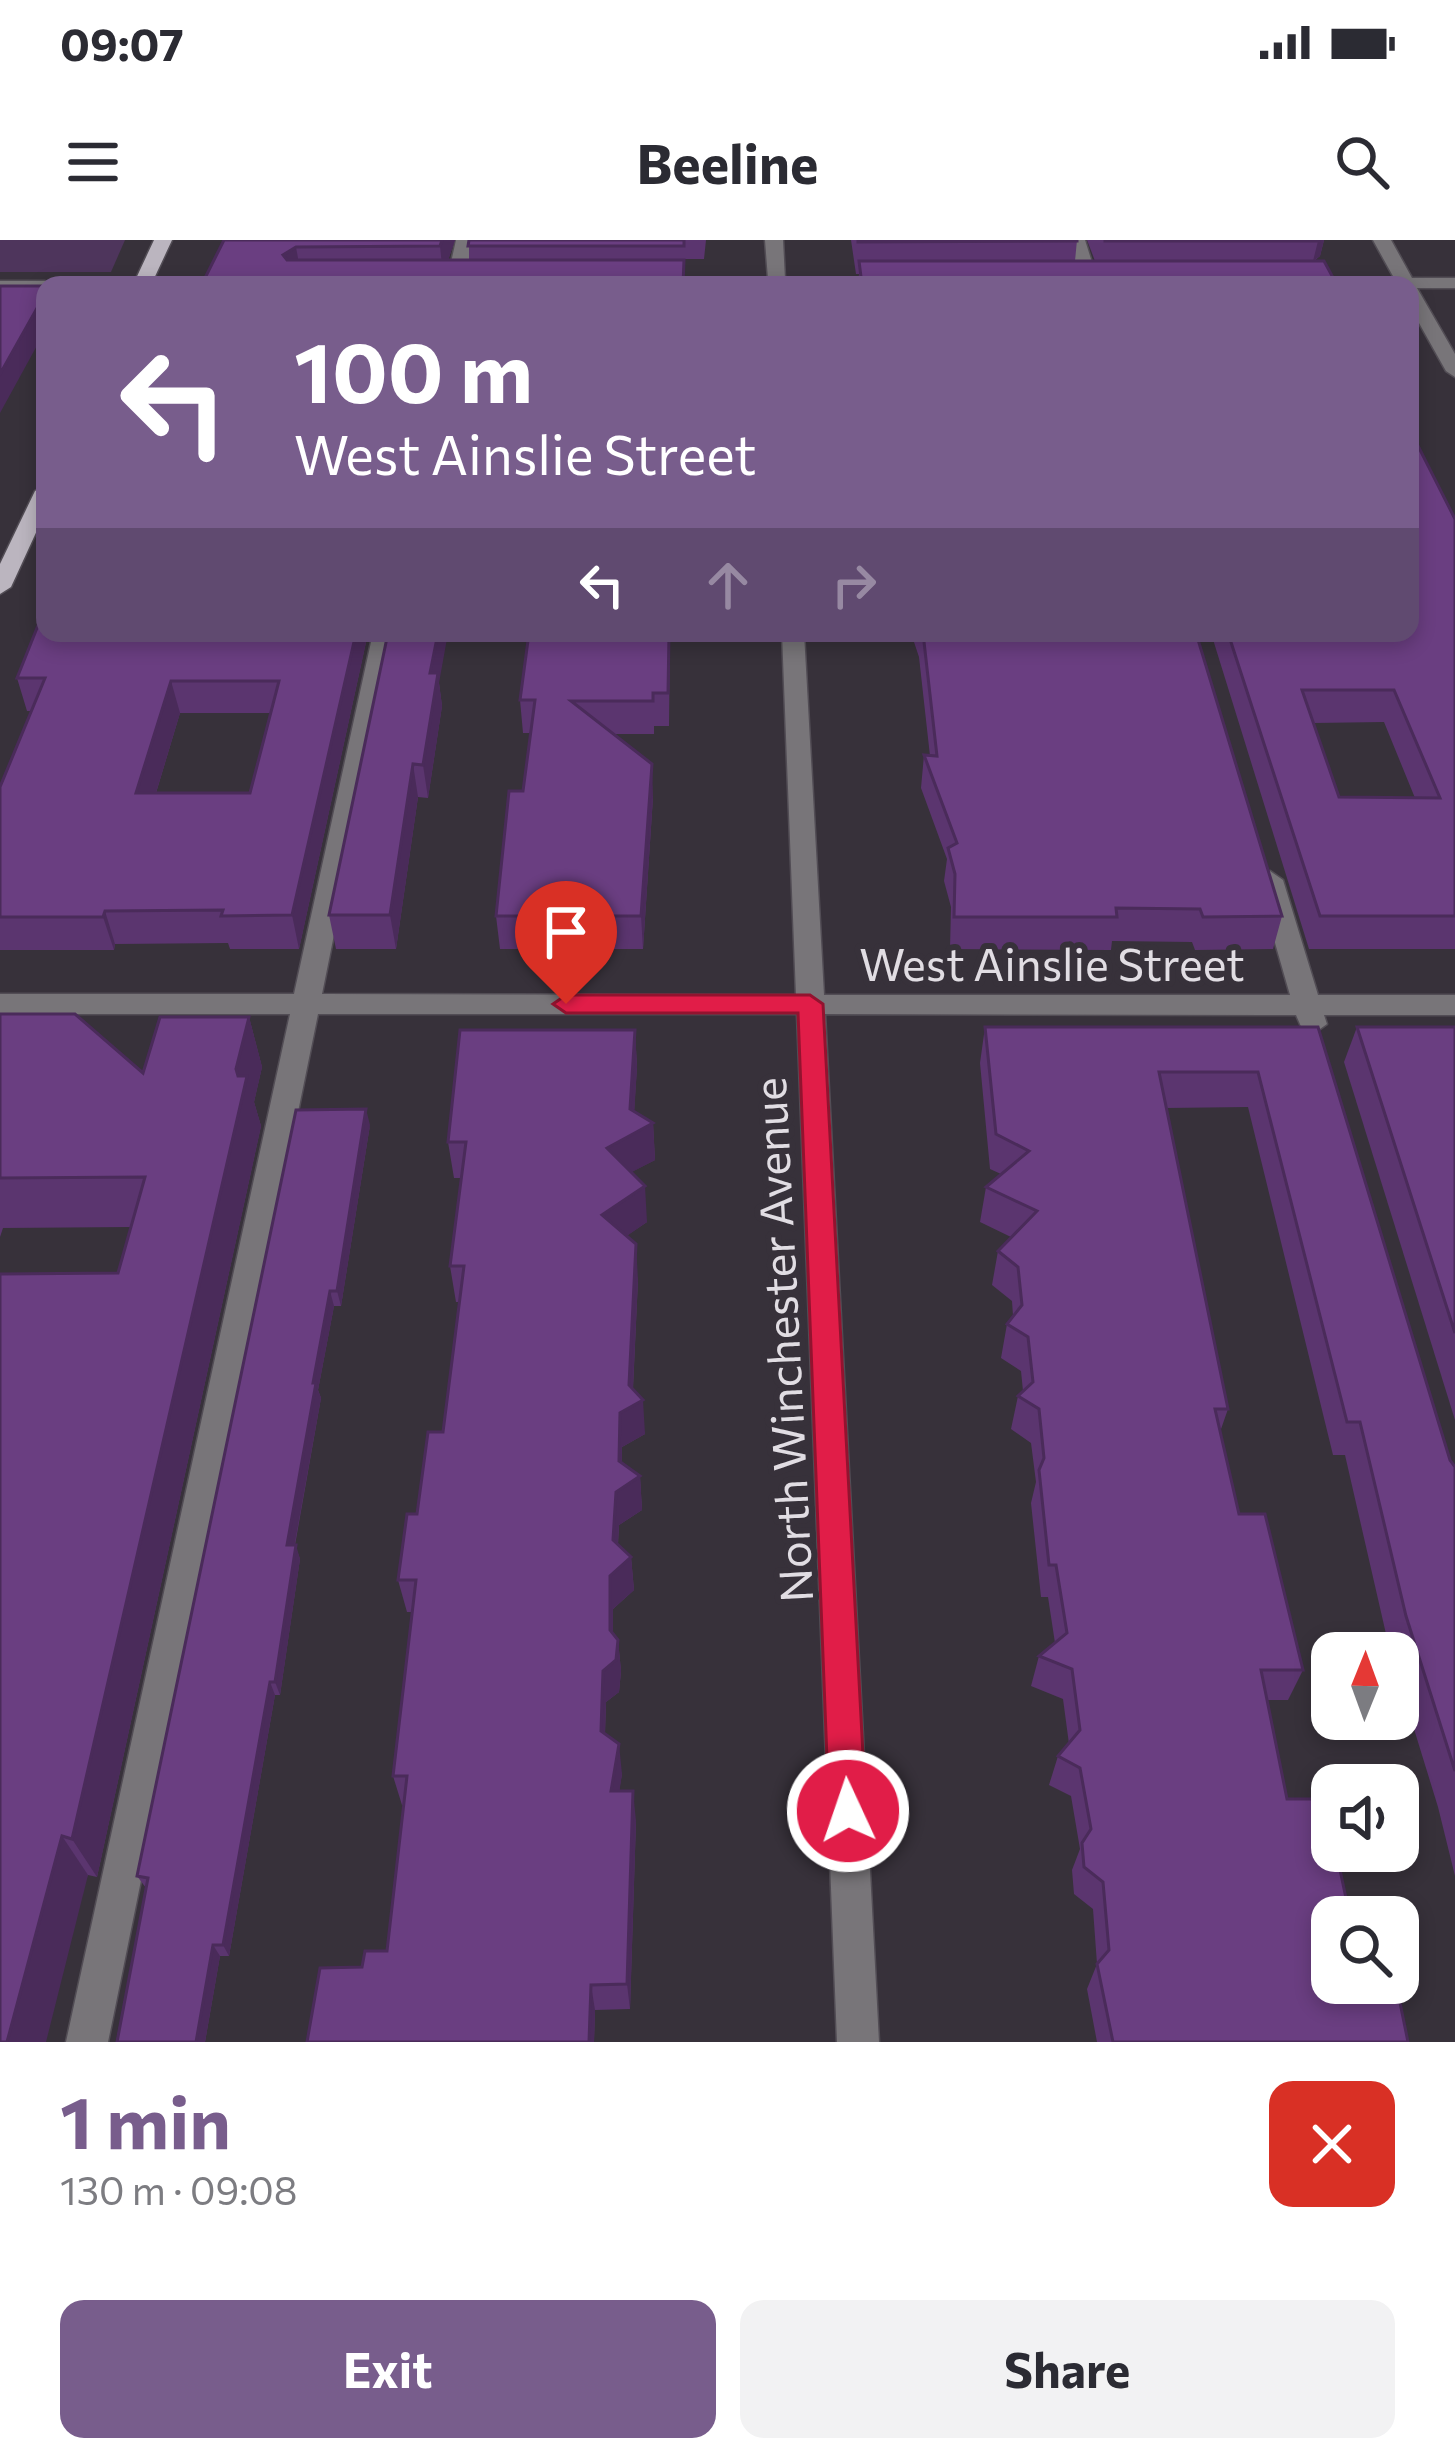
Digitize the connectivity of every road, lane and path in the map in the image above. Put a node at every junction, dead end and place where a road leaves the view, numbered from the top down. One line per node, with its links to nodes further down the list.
1 (163, 240): 6 (main road)
2 (465, 240): 7 (street)
3 (774, 240): 8 (street)
4 (1076, 240): 9 (street)
5 (1382, 240): 10 (street)
6 (146, 276)
7 (457, 276)
8 (776, 276)
9 (1087, 276)
10 (1402, 276)
11 (1455, 283): 12 (street)
12 (1419, 285)
13 (0, 286): 14 (street)
14 (36, 286)
15 (1419, 307): 16 (street)
16 (1455, 371)
17 (36, 510): 18 (main road)
18 (0, 587)
19 (382, 642): 23 (street)
20 (793, 642): 24 (street, North Winchester Avenue)
21 (1260, 848): 25 (street)
22 (0, 1004): 23 (street, West Ainslie Street)
23 (307, 1004): 24 (street, West Ainslie Street); 28 (street)
24 (810, 1004): 25 (street, West Ainslie Street); 29 (street, North Winchester Avenue)
25 (1307, 1005): 26 (street, West Ainslie Street); 27 (street)
26 (1455, 1005)
27 (1322, 1051)
28 (87, 2042)
29 (858, 2042)

